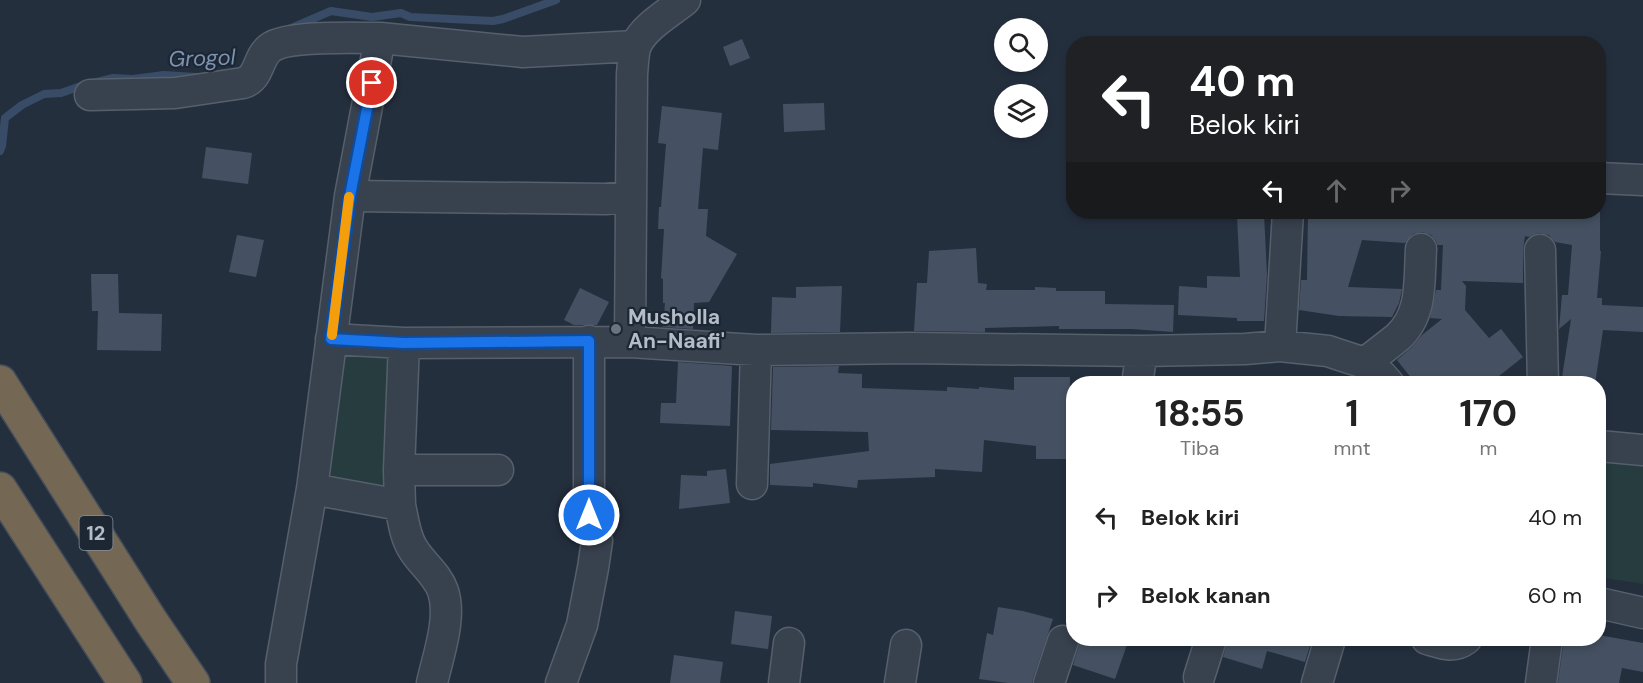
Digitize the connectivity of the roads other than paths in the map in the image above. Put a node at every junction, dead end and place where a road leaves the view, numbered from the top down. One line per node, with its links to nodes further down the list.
1 (685, 0): 3 (street)
2 (380, 38): 3 (street); 4 (street); 7 (street)
3 (636, 46): 8 (street)
4 (90, 95)
5 (1606, 178): 6 (street)
6 (1643, 180)
7 (350, 196): 8 (street); 12 (street)
8 (631, 197): 14 (street)
9 (1288, 219): 16 (street)
10 (1421, 249): 19 (street)
11 (1540, 250): 22 (street)
12 (331, 339): 15 (street); 30 (street)
13 (589, 341): 14 (street); 15 (street); 45 (street)
14 (630, 342): 17 (street)
15 (404, 343): 26 (street)
16 (1280, 346): 18 (street); 19 (street)
17 (756, 350): 18 (street); 28 (street)
18 (1142, 351): 20 (street)
19 (1365, 363): 21 (street)
20 (1138, 376)
21 (1380, 376)
22 (1543, 376)
23 (0, 382): 42 (highway, 12)
24 (1606, 447): 25 (street)
25 (1643, 450)
26 (399, 470): 27 (street); 31 (street)
27 (498, 470)
28 (752, 484)
29 (0, 489): 41 (highway)
30 (312, 489): 31 (street); 43 (street)
31 (400, 505): 44 (street)
32 (1606, 605): 33 (street)
33 (1643, 613)
34 (1063, 641): 48 (street)
35 (789, 643): 46 (street)
36 (906, 645): 47 (street)
37 (1209, 646): 40 (street)
38 (1328, 646): 49 (street)
39 (1546, 646): 50 (street)
40 (1199, 677)
41 (125, 683)
42 (193, 683)
43 (281, 683)
44 (432, 683)
45 (561, 683)
46 (784, 683)
47 (900, 683)
48 (1049, 683)
49 (1317, 683)
50 (1541, 683)

